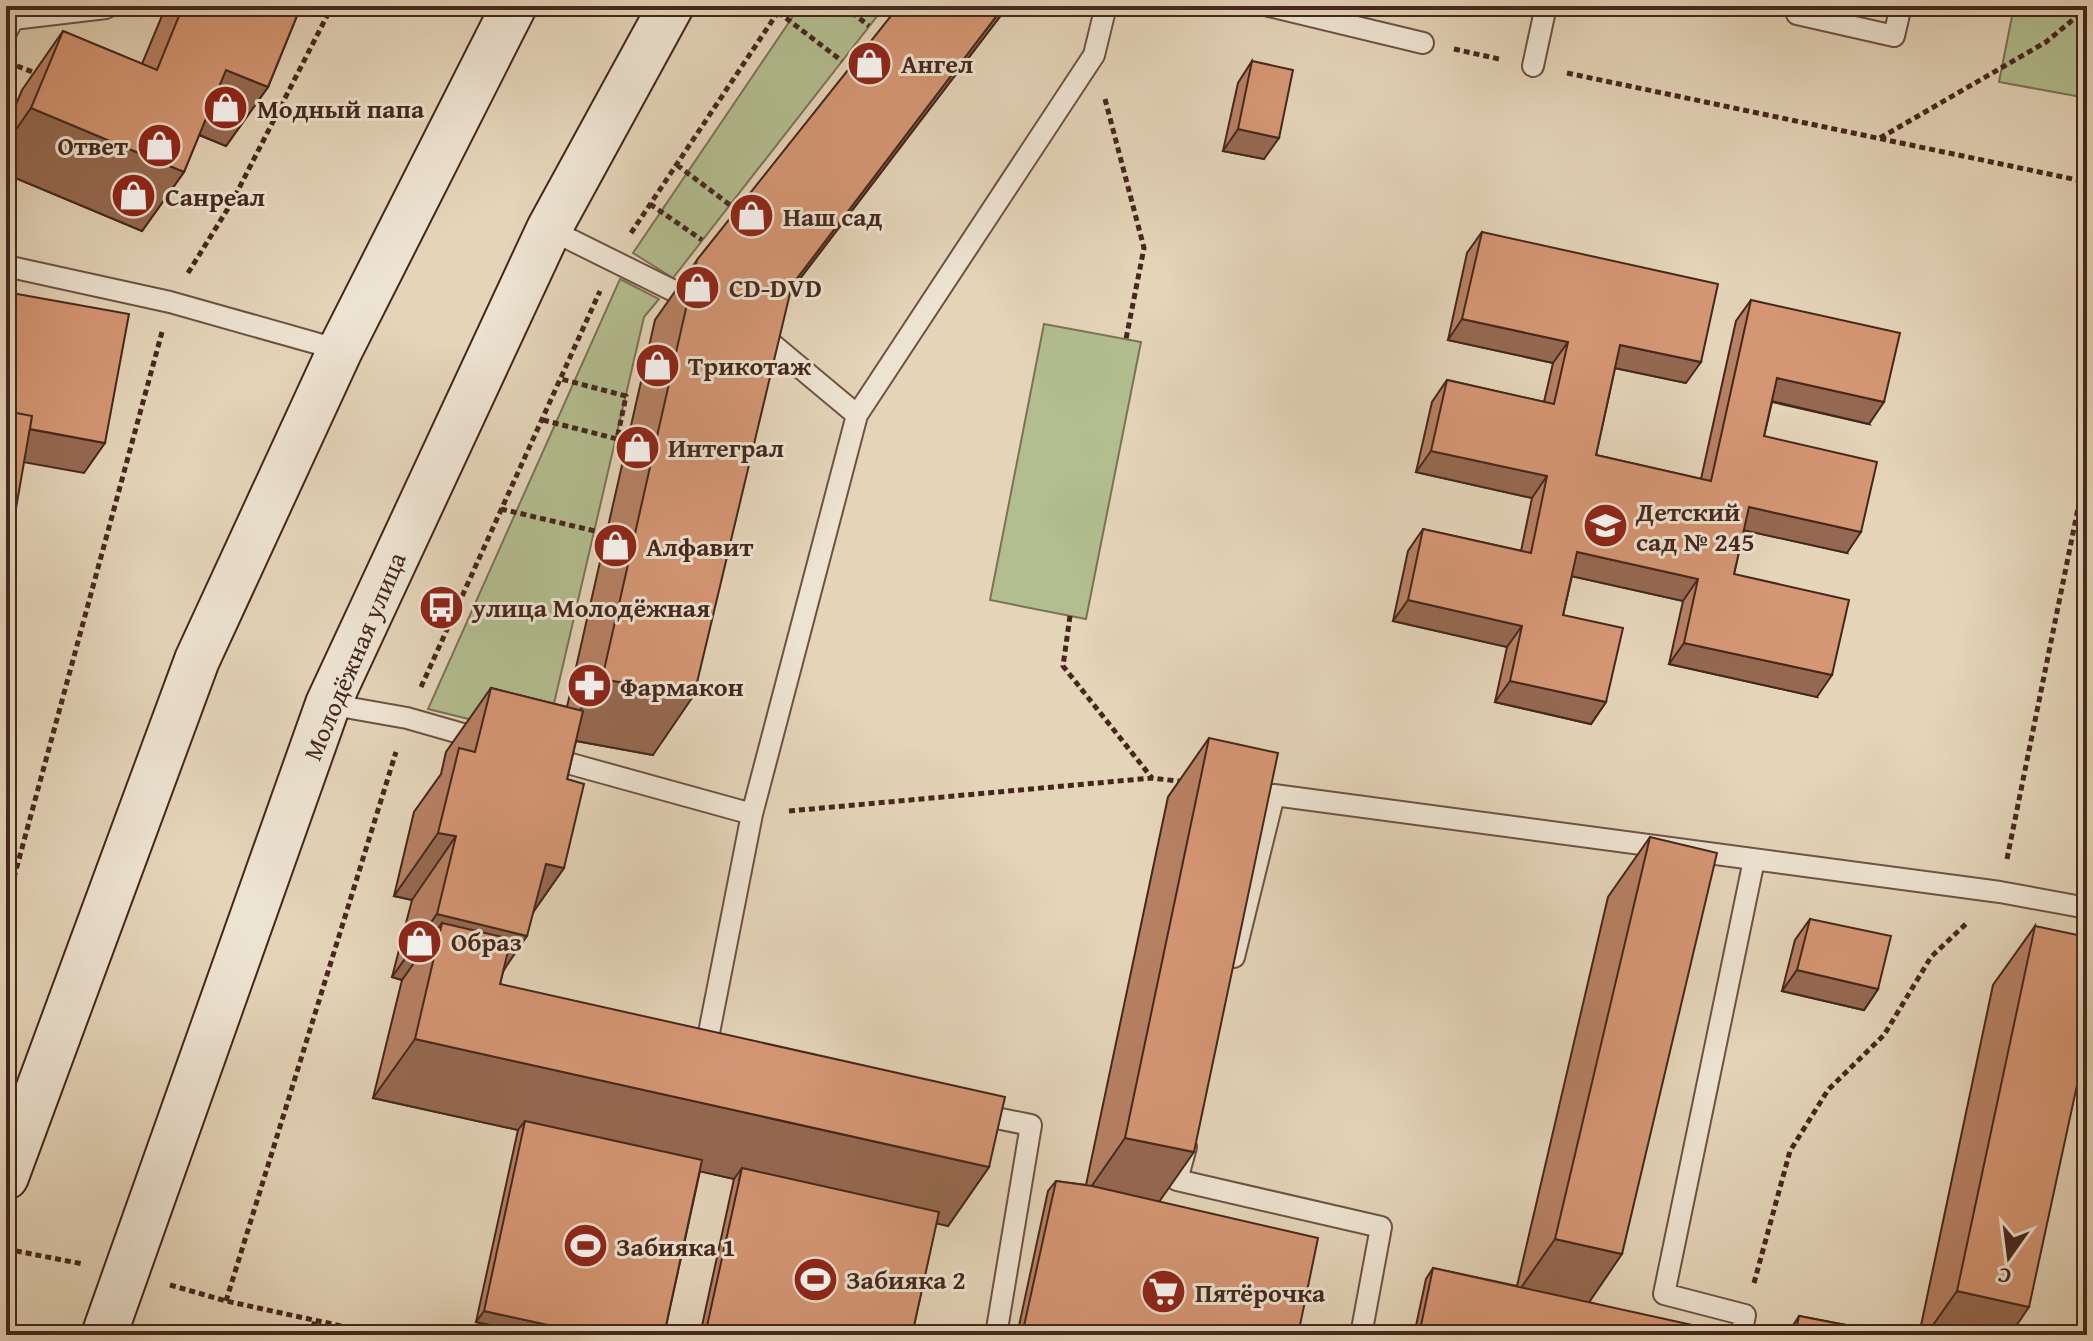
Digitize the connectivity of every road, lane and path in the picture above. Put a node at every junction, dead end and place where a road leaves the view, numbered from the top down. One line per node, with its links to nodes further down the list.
1 (107, 6): 14 (lane)
2 (332, 6): 31 (path)
3 (514, 6): 34 (main road)
4 (671, 6): 26 (main road, Молодёжная улица)
5 (844, 6): 13 (path)
6 (1106, 6): 16 (lane)
7 (1269, 6): 15 (lane)
8 (1546, 6): 19 (lane)
9 (1799, 6): 10 (lane)
10 (1901, 6)
11 (2087, 8): 21 (path)
12 (780, 9): 17 (path); 22 (path)
13 (869, 26)
14 (6, 33)
15 (1423, 43): 19 (path)
16 (1094, 55): 33 (path); 36 (lane)
17 (842, 61)
18 (6, 62): 20 (path)
19 (1533, 66): 21 (path)
20 (50, 78)
21 (1879, 138): 23 (path)
22 (677, 165): 24 (path); 25 (path)
23 (2087, 182)
24 (650, 204): 27 (path); 28 (path)
25 (730, 205)
26 (549, 229): 28 (lane); 42 (main road, Молодёжная улица)
27 (702, 240)
28 (614, 260): 30 (lane); 35 (path)
29 (6, 266): 31 (lane)
30 (674, 291)
31 (170, 302): 34 (lane); 51 (path)
32 (760, 334): 36 (lane)
33 (1126, 339)
34 (340, 350): 57 (main road)
35 (560, 379): 37 (path); 37 (path)
36 (857, 415): 48 (lane)
37 (543, 420): 39 (path)
38 (2087, 464): 50 (path)
39 (501, 509): 40 (path); 43 (path)
40 (595, 531)
41 (1070, 616): 46 (path)
42 (328, 704): 43 (lane); 60 (main road, Молодёжная улица)
43 (407, 718): 44 (lane); 58 (path)
44 (497, 743)
45 (527, 752): 48 (lane)
46 (1152, 778): 47 (path); 48 (path)
47 (1198, 784)
48 (752, 814): 54 (lane)
49 (1754, 860): 50 (lane); 53 (lane); 59 (lane)
50 (2000, 892): 52 (lane); 59 (path)
51 (6, 907)
52 (2087, 908)
53 (1228, 980)
54 (719, 1063)
55 (953, 1110): 63 (lane)
56 (1189, 1134): 64 (lane)
57 (6, 1177)
58 (315, 1322): 61 (path); 62 (path)
59 (1743, 1325)
60 (104, 1335)
61 (308, 1335)
62 (383, 1335)
63 (996, 1335)
64 (1361, 1335)

